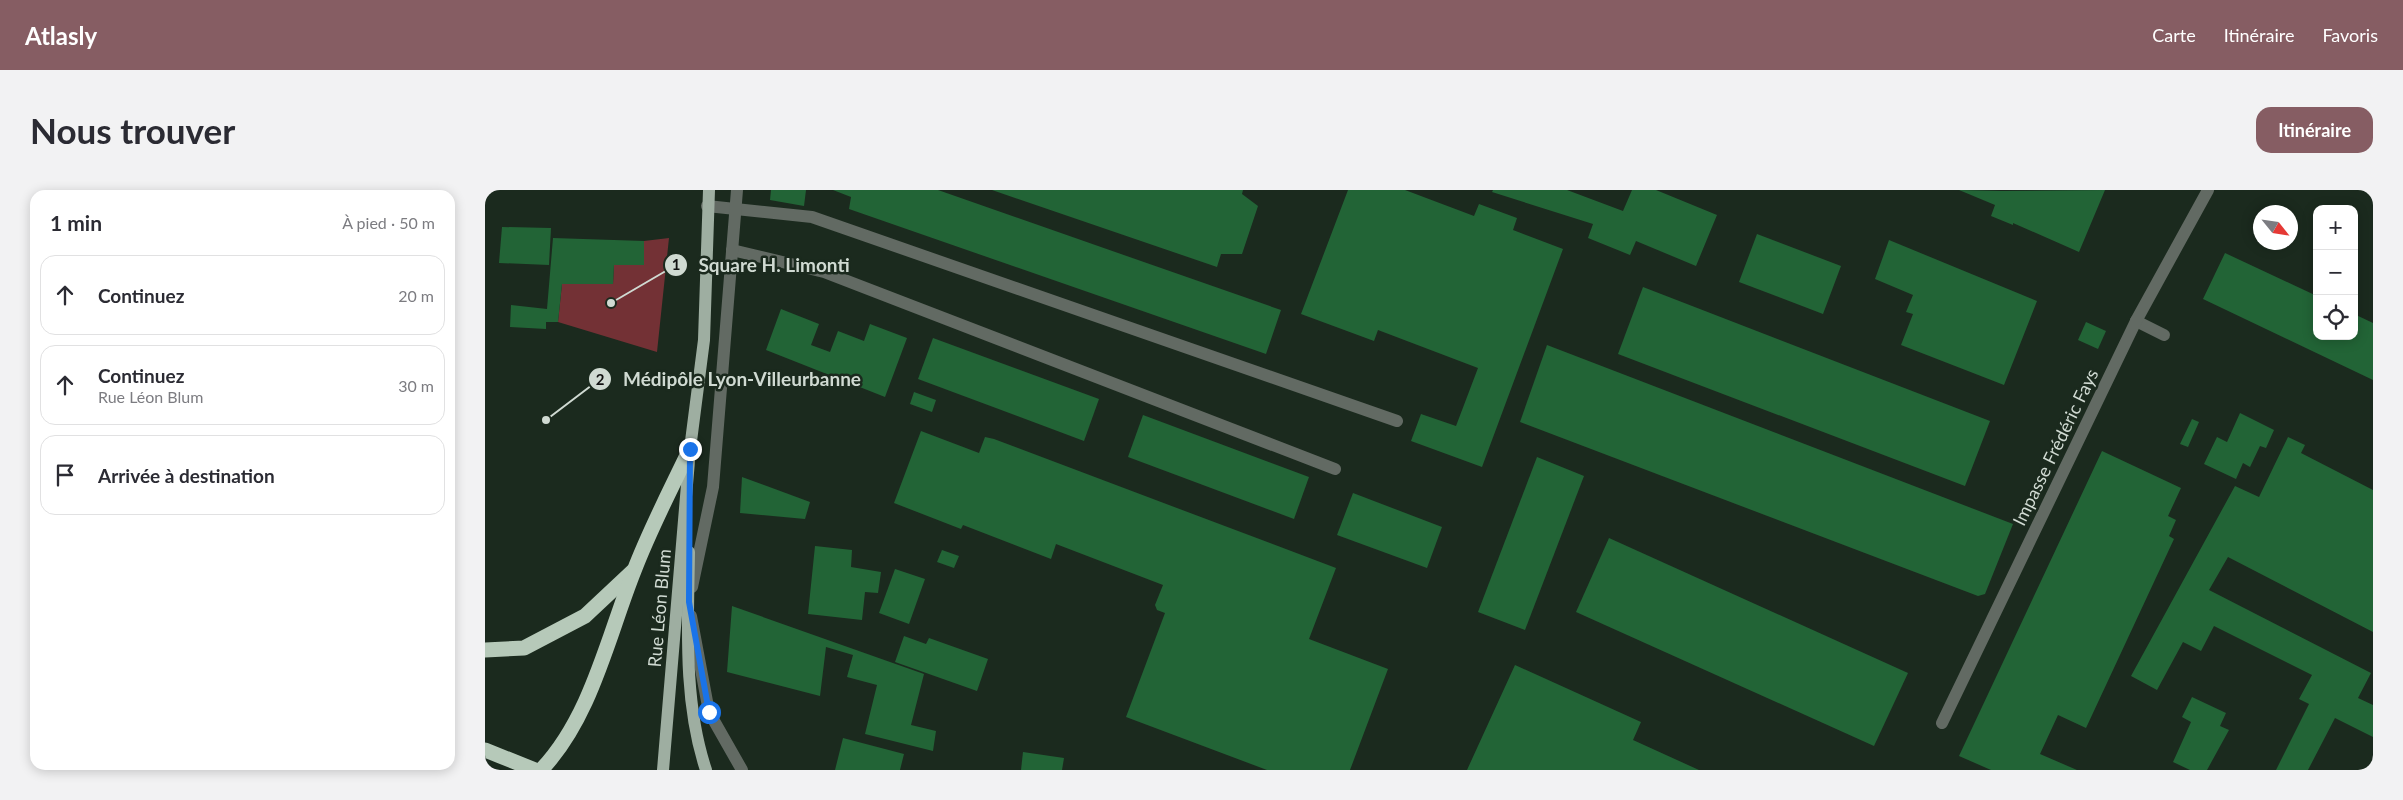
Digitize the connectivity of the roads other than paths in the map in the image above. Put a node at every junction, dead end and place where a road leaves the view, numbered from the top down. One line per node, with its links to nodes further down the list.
1 (709, 190): 4 (main road, Rue Léon Blum)
2 (737, 190): 5 (street, Rue Léon Blum)
3 (2208, 190): 7 (street, Impasse Frédéric Fays)
4 (707, 206): 5 (street); 10 (main road, Rue Léon Blum)
5 (735, 209): 6 (street, Rue Léon Blum); 9 (street)
6 (732, 250): 11 (street); 13 (street, Rue Léon Blum)
7 (2135, 321): 8 (street); 15 (street, Impasse Frédéric Fays)
8 (2164, 335)
9 (1397, 421)
10 (690, 449): 12 (highway); 13 (main road, Rue Léon Blum); 21 (main road, Rue Léon Blum)
11 (1335, 469)
12 (634, 570): 14 (highway); 20 (highway)
13 (689, 602): 22 (main road, Rue Léon Blum); 23 (street)
14 (485, 650)
15 (1942, 723)
16 (485, 750): 19 (highway)
17 (485, 755): 18 (highway)
18 (507, 770)
19 (535, 770)
20 (541, 770)
21 (663, 770)
22 (706, 770)
23 (742, 770)

